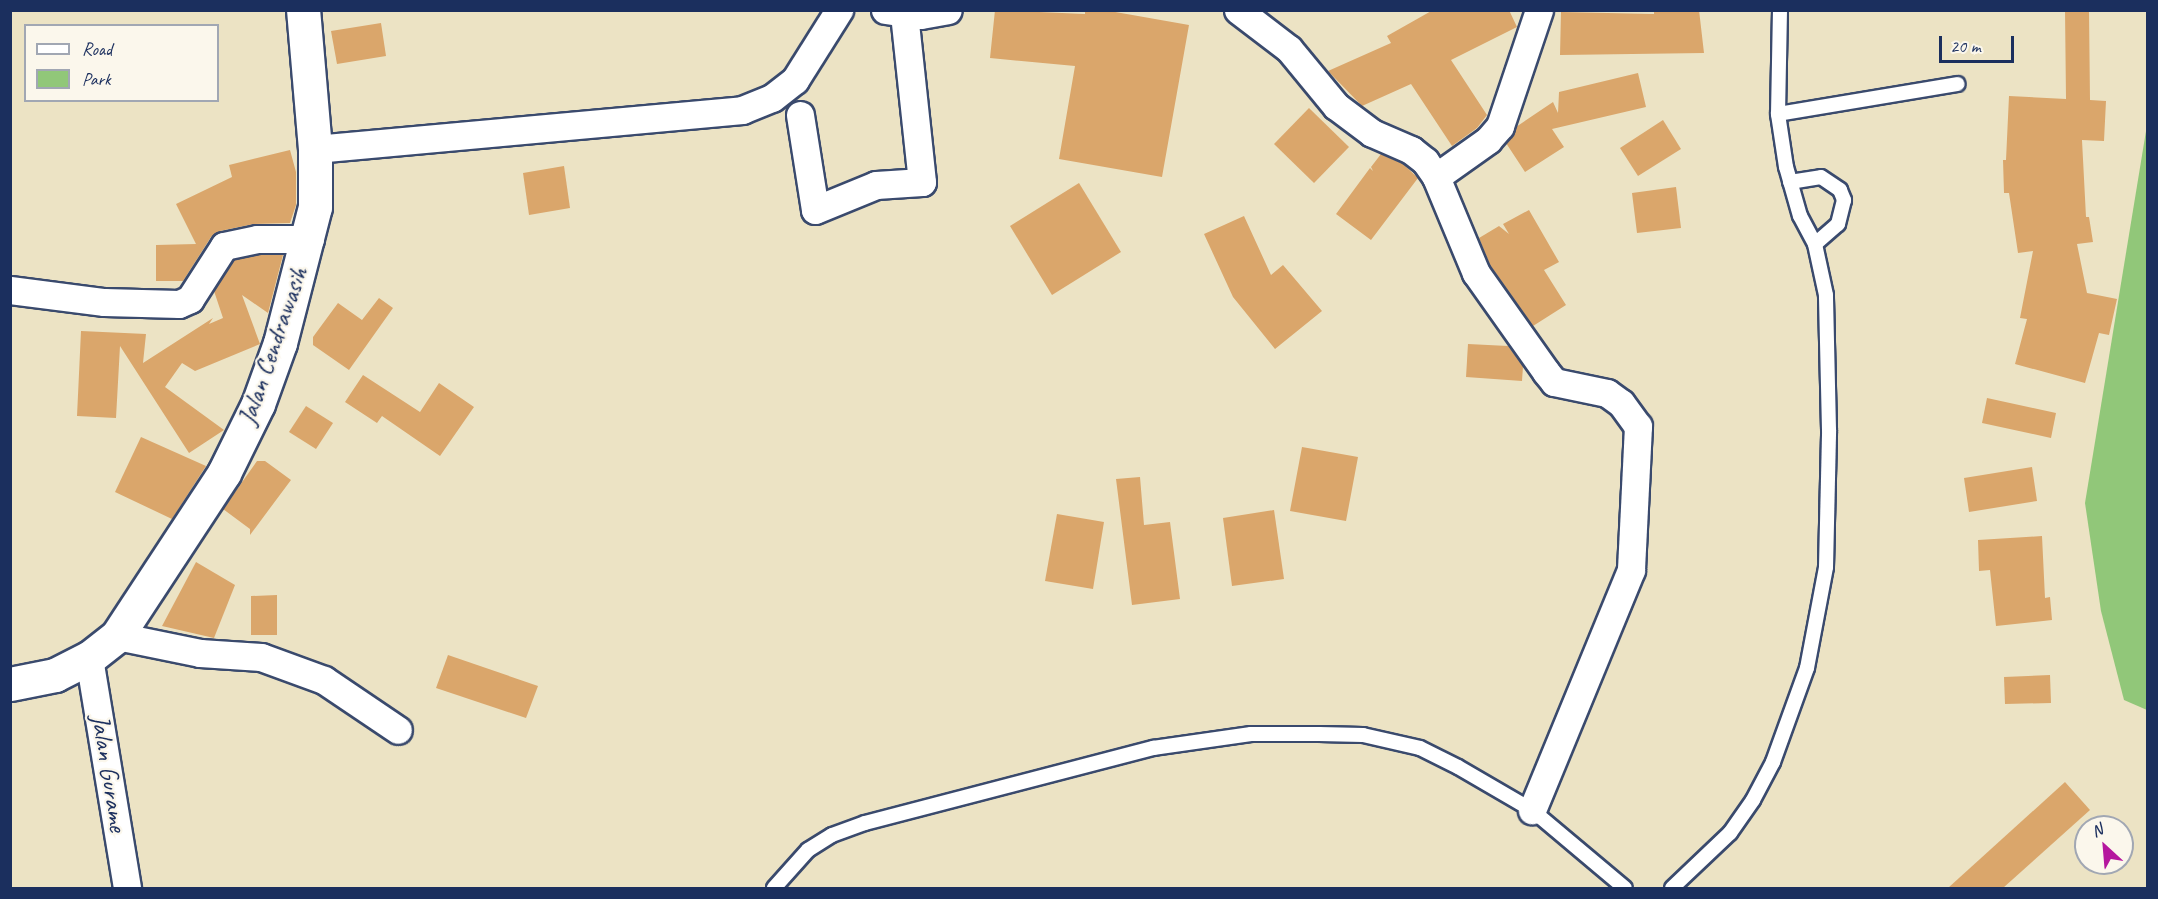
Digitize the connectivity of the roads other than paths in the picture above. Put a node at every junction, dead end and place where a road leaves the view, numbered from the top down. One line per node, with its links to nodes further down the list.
1 (303, 10): 11 (street, Jalan Cendrawasih)
2 (839, 10): 11 (street)
3 (948, 10): 7 (street)
4 (1238, 10): 12 (street)
5 (1539, 10): 12 (street)
6 (1780, 10): 9 (lane)
7 (895, 12): 10 (street)
8 (1958, 84): 9 (lane)
9 (1778, 114): 13 (lane)
10 (800, 115)
11 (315, 149): 14 (street, Jalan Cendrawasih)
12 (1436, 177): 21 (street)
13 (1790, 182): 15 (lane); 15 (lane)
14 (310, 239): 16 (street); 17 (street, Jalan Cendrawasih)
15 (1815, 244): 25 (lane)
16 (10, 290)
17 (117, 636): 18 (street, Jalan Cendrawasih); 20 (street)
18 (89, 658): 19 (street, Jalan Cendrawasih); 22 (street, Jalan Gurame)
19 (10, 684)
20 (398, 730)
21 (1532, 810): 23 (lane); 24 (lane)
22 (126, 888)
23 (774, 888)
24 (1625, 888)
25 (1672, 888)

